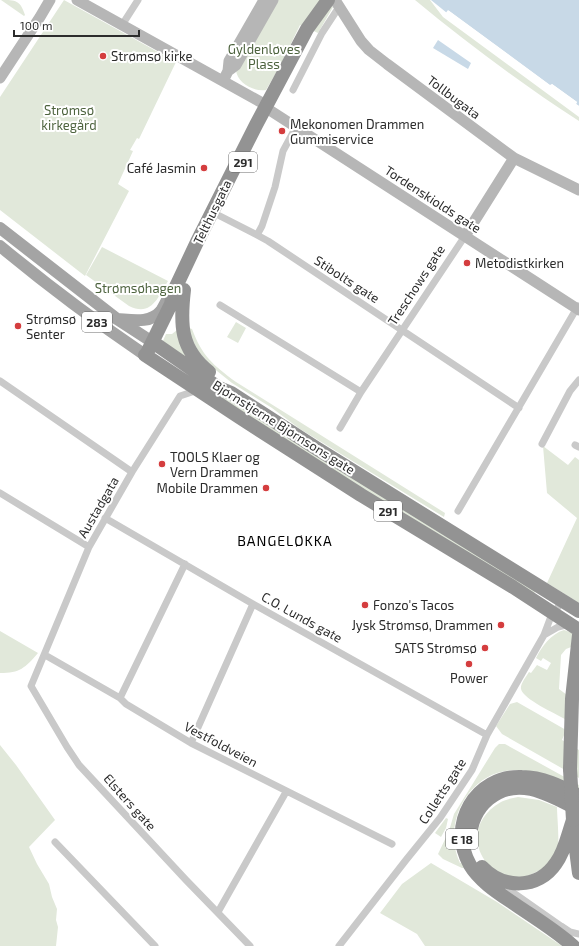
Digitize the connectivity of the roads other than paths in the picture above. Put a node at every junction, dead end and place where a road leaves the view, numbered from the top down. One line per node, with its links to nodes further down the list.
1 (50, 0): 9 (main road)
2 (77, 0): 7 (main road, Tordenskiolds gate)
3 (138, 0): 7 (street)
4 (264, 0): 8 (main road)
5 (273, 0): 8 (main road)
6 (334, 1): 10 (street); 11 (highway, Telthusgata / 291); 13 (main road, Tollbugata)
7 (122, 25): 8 (main road, Tordenskiolds gate)
8 (225, 76): 11 (main road, Tordenskiolds gate)
9 (0, 78)
10 (293, 90)
11 (269, 108): 12 (main road, Tordenskiolds gate); 15 (highway, Telthusgata / 291); 20 (highway, Telthusgata / 291)
12 (296, 126): 17 (street); 18 (main road, Tordenskiolds gate)
13 (514, 158): 14 (main road, Tollbugata); 18 (main road, Treschows gate)
14 (579, 190)
15 (218, 215): 17 (street, Stibolts gate); 20 (highway, Telthusgata / 291)
16 (0, 228): 23 (main road, Bjørnstjerne Bjørnsons gate / 283)
17 (257, 235): 24 (street, Stibolts gate)
18 (465, 236): 22 (main road, Tordenskiolds gate); 24 (street, Treschows gate)
19 (0, 246): 26 (main road, Bjørnstjerne Bjørnsons gate / 283)
20 (179, 291): 23 (main road, Telthusgata); 25 (highway, Telthusgata / 291); 31 (highway, Telthusgata / 291)
21 (220, 305): 30 (street)
22 (578, 308): 32 (street)
23 (117, 319): 25 (main road, Bjørnstjerne Bjørnsons gate / 283)
24 (403, 330): 30 (street, Treschows gate); 32 (street, Stibolts gate)
25 (154, 343): 26 (highway, Telthusgata / 291); 31 (highway, Bjørnstjerne Bjørnsons gate / 291)
26 (145, 355): 29 (highway, Bjørnstjerne Bjørnsons gate / 291)
27 (579, 380): 34 (street)
28 (0, 381): 35 (street)
29 (198, 390): 35 (street, Austadgata); 44 (highway, Bjørnstjerne Bjørnsons gate / 291)
30 (361, 392): 33 (street, Treschows gate)
31 (231, 393): 41 (highway, Bjørnstjerne Bjørnsons gate / 291)
32 (519, 408): 37 (street)
33 (340, 428)
34 (542, 444)
35 (132, 472): 38 (street, Austadgata)
36 (0, 493): 39 (street)
37 (458, 511)
38 (105, 518): 39 (street, Austadgata); 40 (street, C.O. Lunds gate)
39 (89, 547): 48 (street, Austadgata)
40 (185, 564): 42 (street, C.O. Lunds gate); 49 (street)
41 (562, 601): 43 (highway, Bjørnstjerne Bjørnsons gate / 291); 44 (street, Colletts gate)
42 (254, 604): 50 (street, C.O. Lunds gate); 51 (street)
43 (579, 611)
44 (554, 613): 45 (highway, Bjørnstjerne Bjørnsons gate / 291); 46 (street, Colletts gate)
45 (574, 627): 46 (street)
46 (544, 635): 50 (street, Colletts gate)
47 (579, 635): 54 (highway, E 18, bridge)
48 (45, 655): 49 (street, Vestfoldveien); 59 (street, Elsters gate)
49 (120, 698): 51 (street, Vestfoldveien)
50 (487, 735): 63 (street, Colletts gate)
51 (191, 743): 52 (street, Vestfoldveien)
52 (286, 792): 56 (street, Vestfoldveien); 59 (street)
53 (579, 796): 64 (highway, E 18)
54 (574, 822): 57 (highway, E 18); 58 (highway, E 18); 58 (highway, E 18)
55 (55, 842): 61 (street)
56 (392, 844)
57 (579, 873)
58 (497, 879): 60 (street)
59 (218, 912): 62 (street, Elsters gate)
60 (579, 934)
61 (155, 946)
62 (250, 946)
63 (339, 946)
64 (572, 946)

